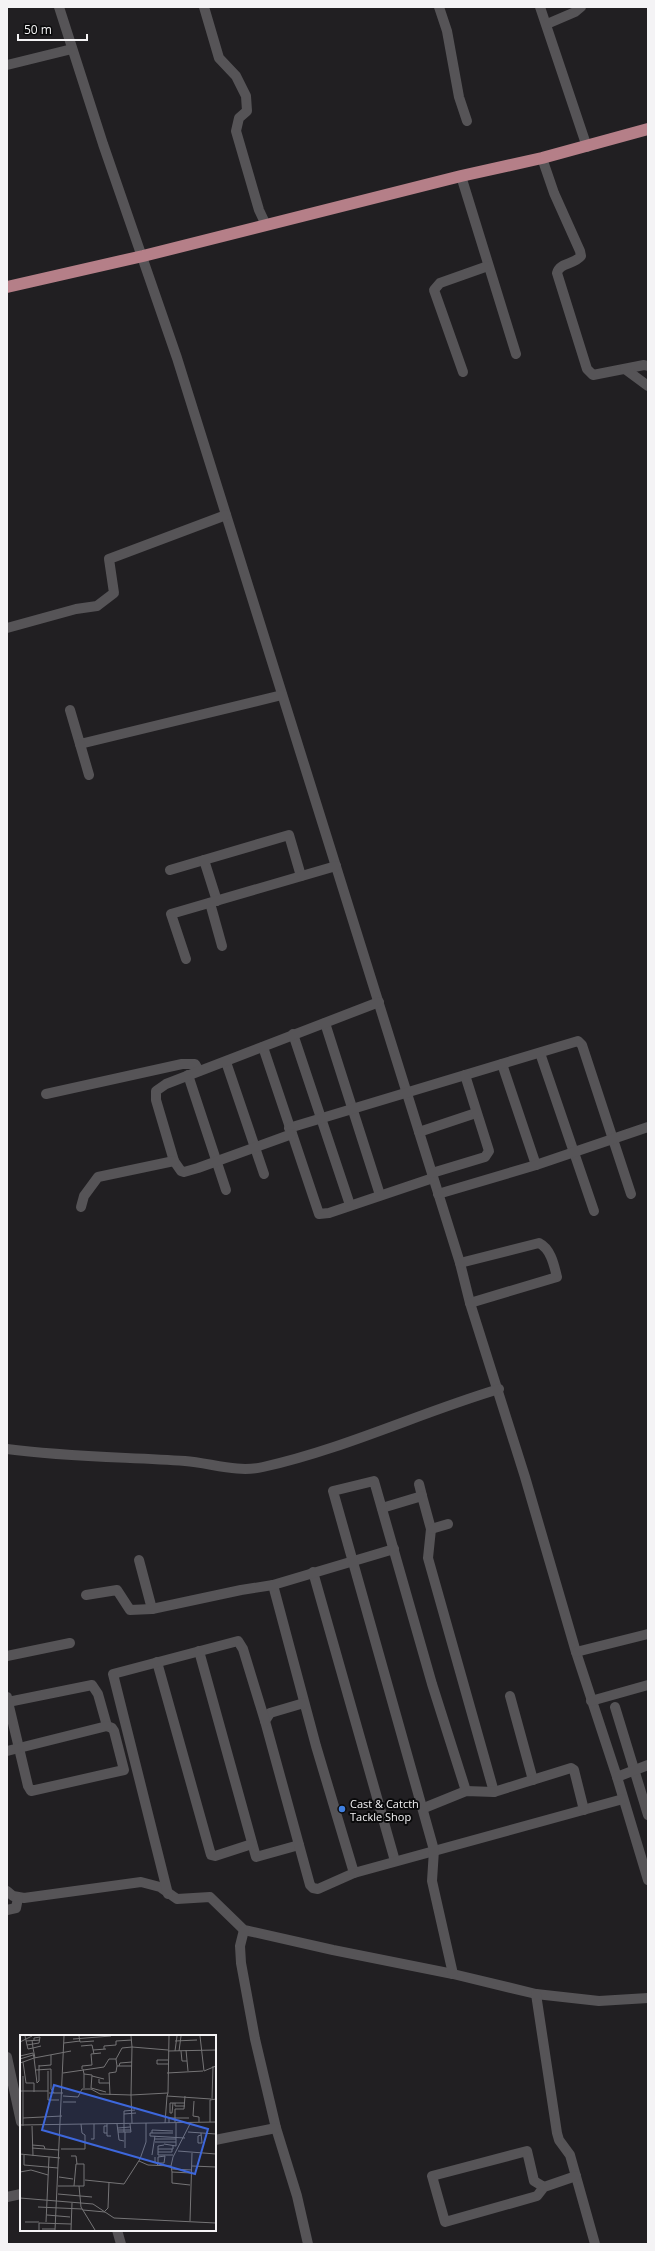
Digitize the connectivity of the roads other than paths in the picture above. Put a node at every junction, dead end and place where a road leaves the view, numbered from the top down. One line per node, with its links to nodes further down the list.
1 (58, 7): 7 (street)
2 (204, 7): 14 (street)
3 (439, 7): 9 (street)
4 (540, 7): 6 (street)
5 (581, 7): 6 (street)
6 (547, 24): 11 (street)
7 (72, 48): 8 (street); 15 (street)
8 (7, 65)
9 (467, 121)
10 (648, 129): 11 (main road)
11 (587, 147): 12 (main road)
12 (542, 158): 13 (main road); 20 (street)
13 (461, 176): 14 (main road); 16 (street)
14 (266, 225): 15 (main road)
15 (143, 256): 17 (main road); 23 (street)
16 (488, 266): 18 (street); 21 (street)
17 (7, 287)
18 (516, 354)
19 (648, 366): 20 (street)
20 (625, 369): 22 (street)
21 (463, 372)
22 (648, 386)
23 (226, 515): 24 (street); 25 (street)
24 (7, 628)
25 (282, 695): 27 (street); 30 (street)
26 (70, 710): 27 (street)
27 (80, 744): 28 (street)
28 (89, 775)
29 (204, 860): 31 (street); 32 (street); 33 (street)
30 (336, 866): 32 (street); 36 (street)
31 (170, 870)
32 (301, 876): 33 (street)
33 (214, 902): 34 (street); 35 (street)
34 (222, 946)
35 (186, 959)
36 (379, 1002): 37 (street); 46 (street)
37 (325, 1023): 38 (street); 48 (street)
38 (293, 1034): 39 (street); 50 (street)
39 (263, 1047): 41 (street); 52 (street)
40 (540, 1053): 42 (street); 54 (street); 56 (street)
41 (226, 1062): 43 (street); 55 (street)
42 (502, 1064): 45 (street); 59 (street)
43 (199, 1072): 44 (street); 47 (street)
44 (188, 1075): 57 (street); 58 (street)
45 (465, 1075): 46 (street); 49 (street)
46 (407, 1091): 48 (street); 53 (street)
47 (46, 1094)
48 (353, 1108): 50 (street); 65 (street)
49 (476, 1113): 53 (street); 61 (street)
50 (322, 1118): 52 (street); 66 (street)
51 (648, 1127): 54 (street)
52 (291, 1131): 55 (street); 66 (street)
53 (419, 1132): 61 (street)
54 (613, 1140): 56 (street); 64 (street)
55 (256, 1147): 58 (street); 60 (street)
56 (573, 1152): 59 (street); 68 (street)
57 (174, 1161): 58 (street); 67 (street)
58 (218, 1162): 62 (street)
59 (536, 1165): 63 (street)
60 (264, 1174)
61 (432, 1176): 63 (street); 65 (street)
62 (226, 1190)
63 (438, 1194): 69 (street)
64 (632, 1194)
65 (380, 1195): 66 (street)
66 (350, 1205)
67 (81, 1207)
68 (594, 1211)
69 (460, 1263): 70 (street); 70 (street)
70 (470, 1303): 71 (street)
71 (499, 1389): 72 (street); 88 (street)
72 (7, 1449)
73 (419, 1484): 74 (street)
74 (422, 1496): 75 (street); 77 (street)
75 (382, 1508): 78 (street); 80 (street)
76 (448, 1524): 77 (street)
77 (431, 1529): 106 (street)
78 (394, 1549): 80 (street); 105 (street)
79 (140, 1560): 84 (street)
80 (353, 1561): 81 (street); 108 (street)
81 (312, 1572): 82 (street); 114 (street)
82 (273, 1585): 84 (street); 95 (street)
83 (86, 1595): 84 (street)
84 (152, 1609)
85 (648, 1634): 88 (street)
86 (70, 1643): 89 (street)
87 (199, 1652): 90 (street); 97 (street); 111 (street)
88 (576, 1652): 94 (street)
89 (7, 1656)
90 (157, 1662): 111 (street); 118 (street)
91 (648, 1685): 94 (street)
92 (510, 1696): 104 (street)
93 (7, 1701): 98 (street); 99 (street)
94 (592, 1701): 103 (street)
95 (304, 1703): 97 (street); 115 (street)
96 (615, 1707): 102 (street)
97 (265, 1721): 112 (street)
98 (107, 1726): 99 (street); 99 (street)
99 (19, 1748): 100 (street)
100 (7, 1751)
101 (648, 1766): 102 (street)
102 (634, 1770): 103 (street); 110 (street)
103 (617, 1777): 107 (street)
104 (533, 1780): 106 (street); 109 (street)
105 (466, 1790): 106 (street); 108 (street)
106 (494, 1792)
107 (623, 1799): 109 (street); 116 (street)
108 (424, 1808): 113 (street)
109 (584, 1810): 113 (street)
110 (648, 1815)
111 (252, 1844): 112 (street)
112 (299, 1845): 115 (street)
113 (434, 1850): 114 (street); 122 (street)
114 (395, 1861): 115 (street)
115 (354, 1874)
116 (648, 1880)
117 (7, 1891): 119 (street)
118 (168, 1894): 119 (street); 121 (street)
119 (18, 1898): 120 (street)
120 (7, 1910)
121 (244, 1930): 122 (street); 127 (street)
122 (453, 1974): 123 (street)
123 (536, 1994): 124 (street); 129 (street)
124 (648, 1998)
125 (7, 2057): 126 (street)
126 (20, 2117)
127 (276, 2128): 128 (street); 135 (street)
128 (216, 2140)
129 (576, 2176): 130 (street); 136 (street)
130 (544, 2187): 130 (street)
131 (20, 2194): 132 (street)
132 (7, 2197)
133 (117, 2231): 134 (street)
134 (121, 2244)
135 (308, 2244)
136 (595, 2244)

